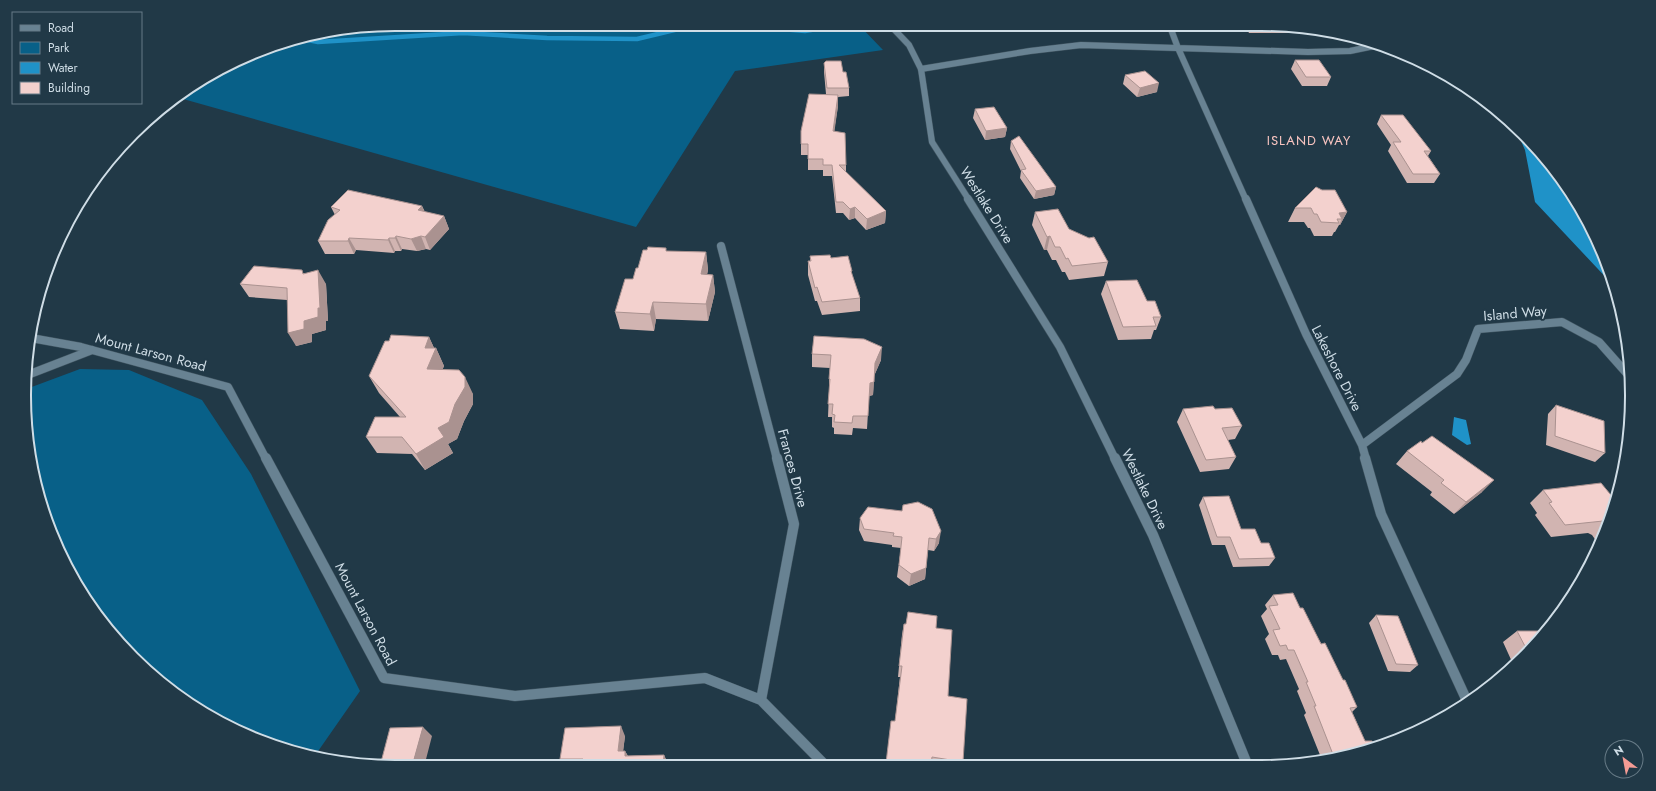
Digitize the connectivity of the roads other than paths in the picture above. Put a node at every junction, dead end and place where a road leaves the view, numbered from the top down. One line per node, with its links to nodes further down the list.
1 (896, 31): 5 (street, Westlake Drive)
2 (1172, 31): 4 (street, Lakeshore Drive)
3 (1369, 47): 4 (street)
4 (1178, 48): 5 (street); 11 (street, Lakeshore Drive)
5 (921, 69): 15 (street, Westlake Drive)
6 (721, 246): 13 (street, Frances Drive)
7 (36, 339): 8 (street, Mount Larson Road)
8 (92, 350): 10 (street); 13 (street, Mount Larson Road)
9 (1624, 370): 11 (street, Island Way)
10 (32, 373)
11 (1362, 445): 12 (street, Lakeshore Drive)
12 (1465, 697)
13 (761, 700): 14 (street, Mount Larson Road)
14 (820, 760)
15 (1245, 760)

